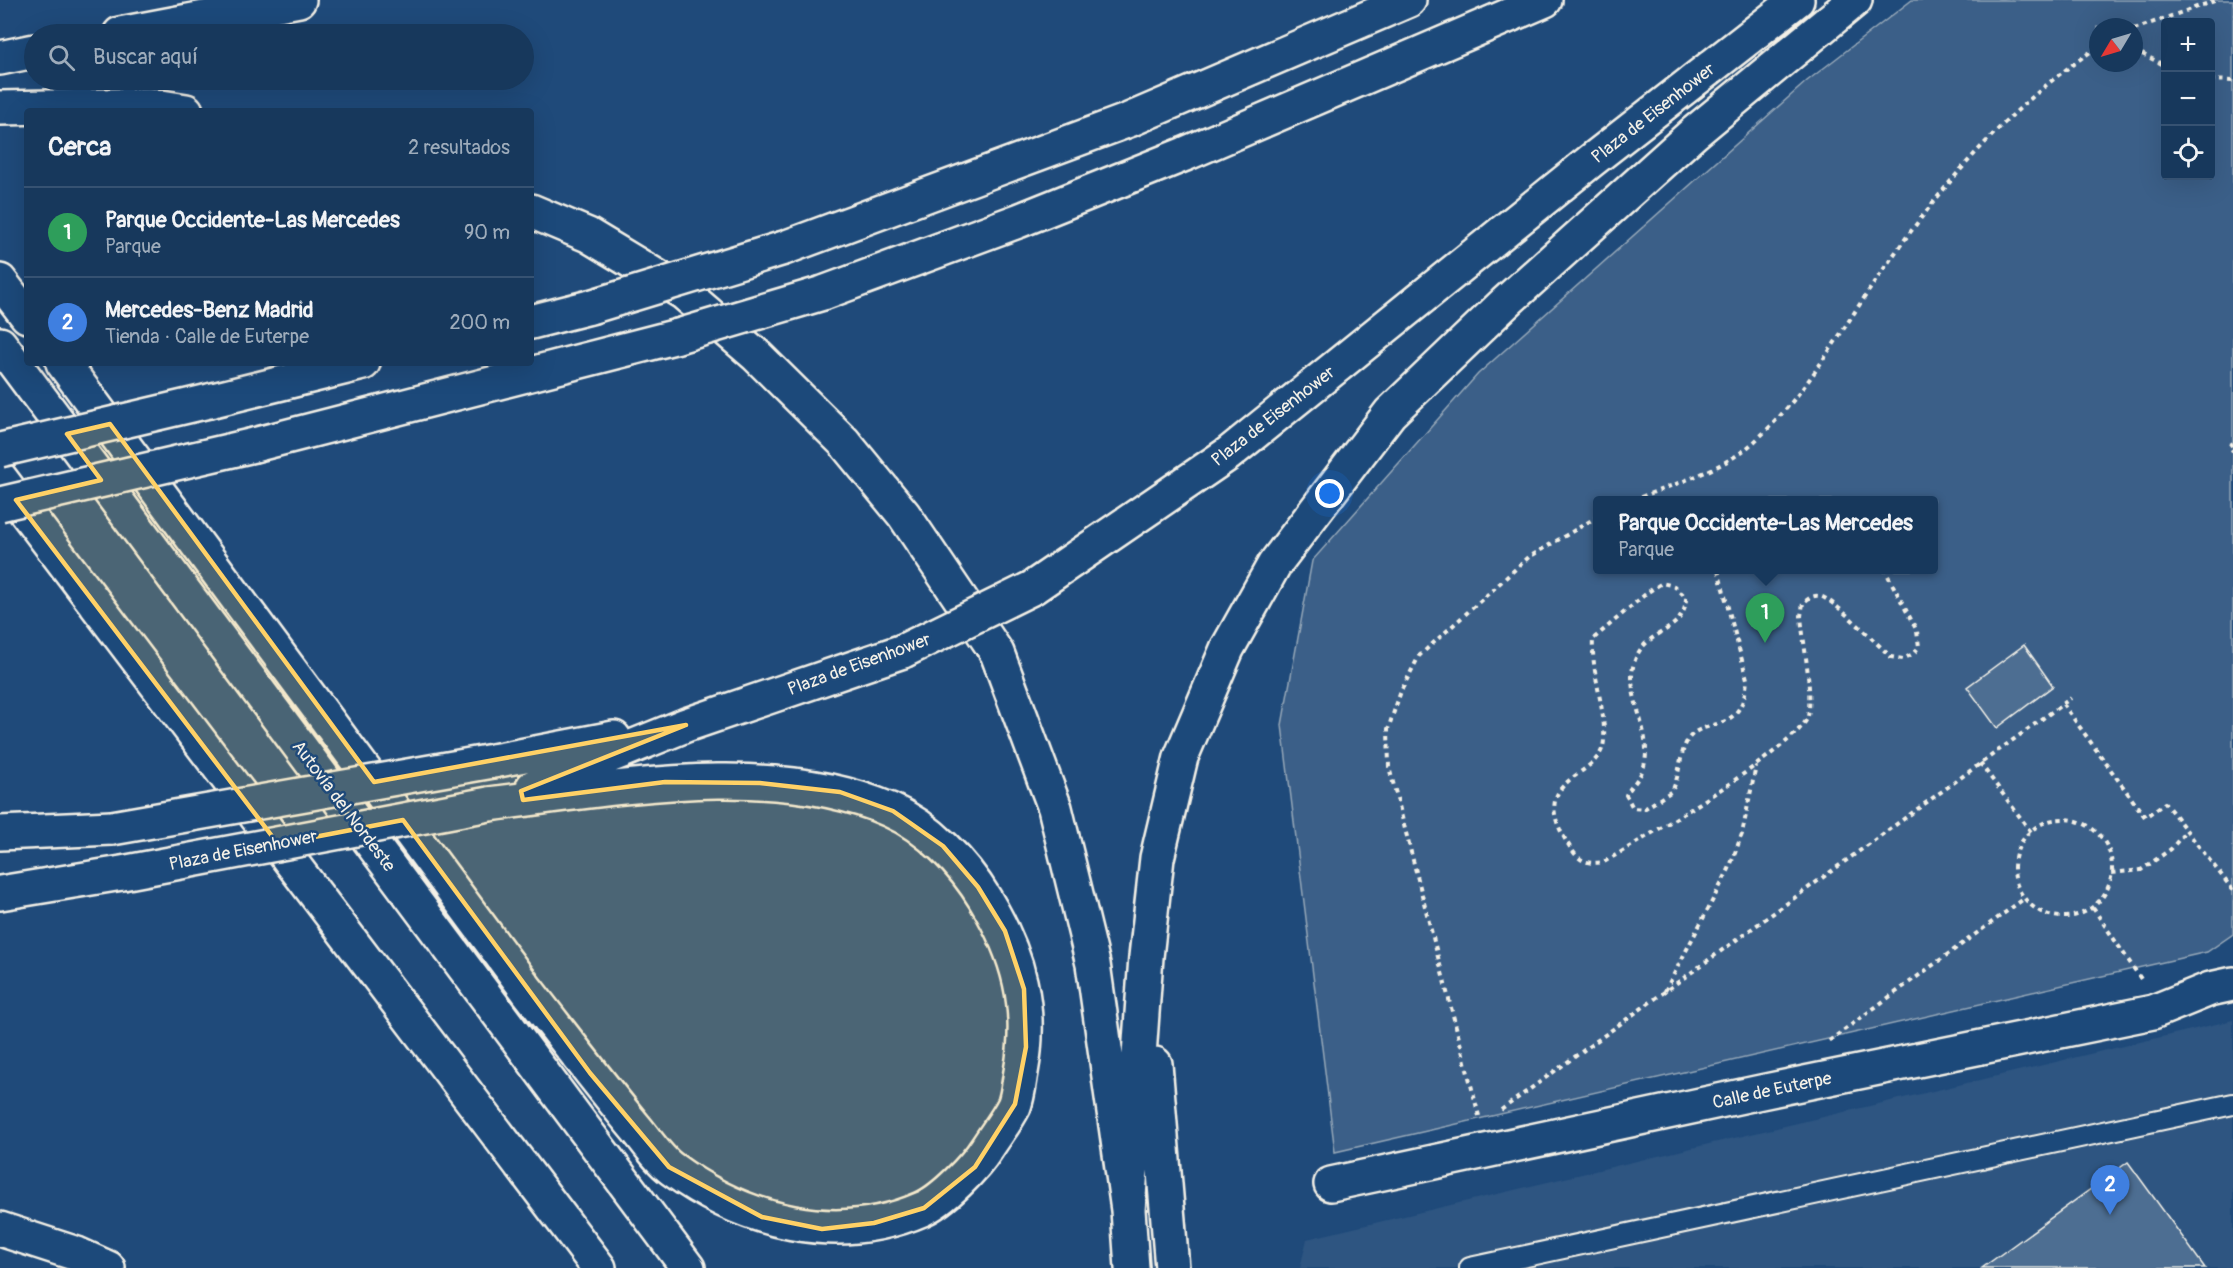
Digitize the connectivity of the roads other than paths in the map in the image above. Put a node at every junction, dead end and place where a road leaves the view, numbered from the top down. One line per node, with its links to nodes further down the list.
1 (298, 0): 6 (main road)
2 (1409, 0): 14 (main road, bridge)
3 (1545, 0): 20 (main road, bridge)
4 (1797, 0): 21 (main road, Plaza de Eisenhower, bridge)
5 (1855, 0): 25 (main road)
6 (172, 24)
7 (24, 53): 8 (main road)
8 (0, 58)
9 (0, 108): 10 (main road)
10 (168, 108)
11 (534, 212): 29 (main road)
12 (0, 281): 13 (main road)
13 (24, 312)
14 (534, 321)
15 (0, 344): 33 (main road, Autovía del Nordeste)
16 (65, 366): 22 (main road)
17 (351, 366): 18 (main road, bridge)
18 (0, 450)
19 (0, 478): 32 (main road)
20 (0, 504)
21 (686, 725): 22 (main road, Plaza de Eisenhower); 23 (main road, Plaza de Eisenhower, bridge)
22 (489, 804): 24 (main road, Plaza de Eisenhower, bridge)
23 (0, 833)
24 (0, 893)
25 (1146, 957): 29 (main road); 35 (main road)
26 (2225, 981): 28 (main road, Calle de Euterpe)
27 (2233, 1104): 36 (lane)
28 (1331, 1184)
29 (1128, 1210): 34 (main road)
30 (0, 1229): 31 (main road)
31 (108, 1268)
32 (599, 1268)
33 (688, 1268)
34 (1132, 1268)
35 (1172, 1268)
36 (1470, 1268)

